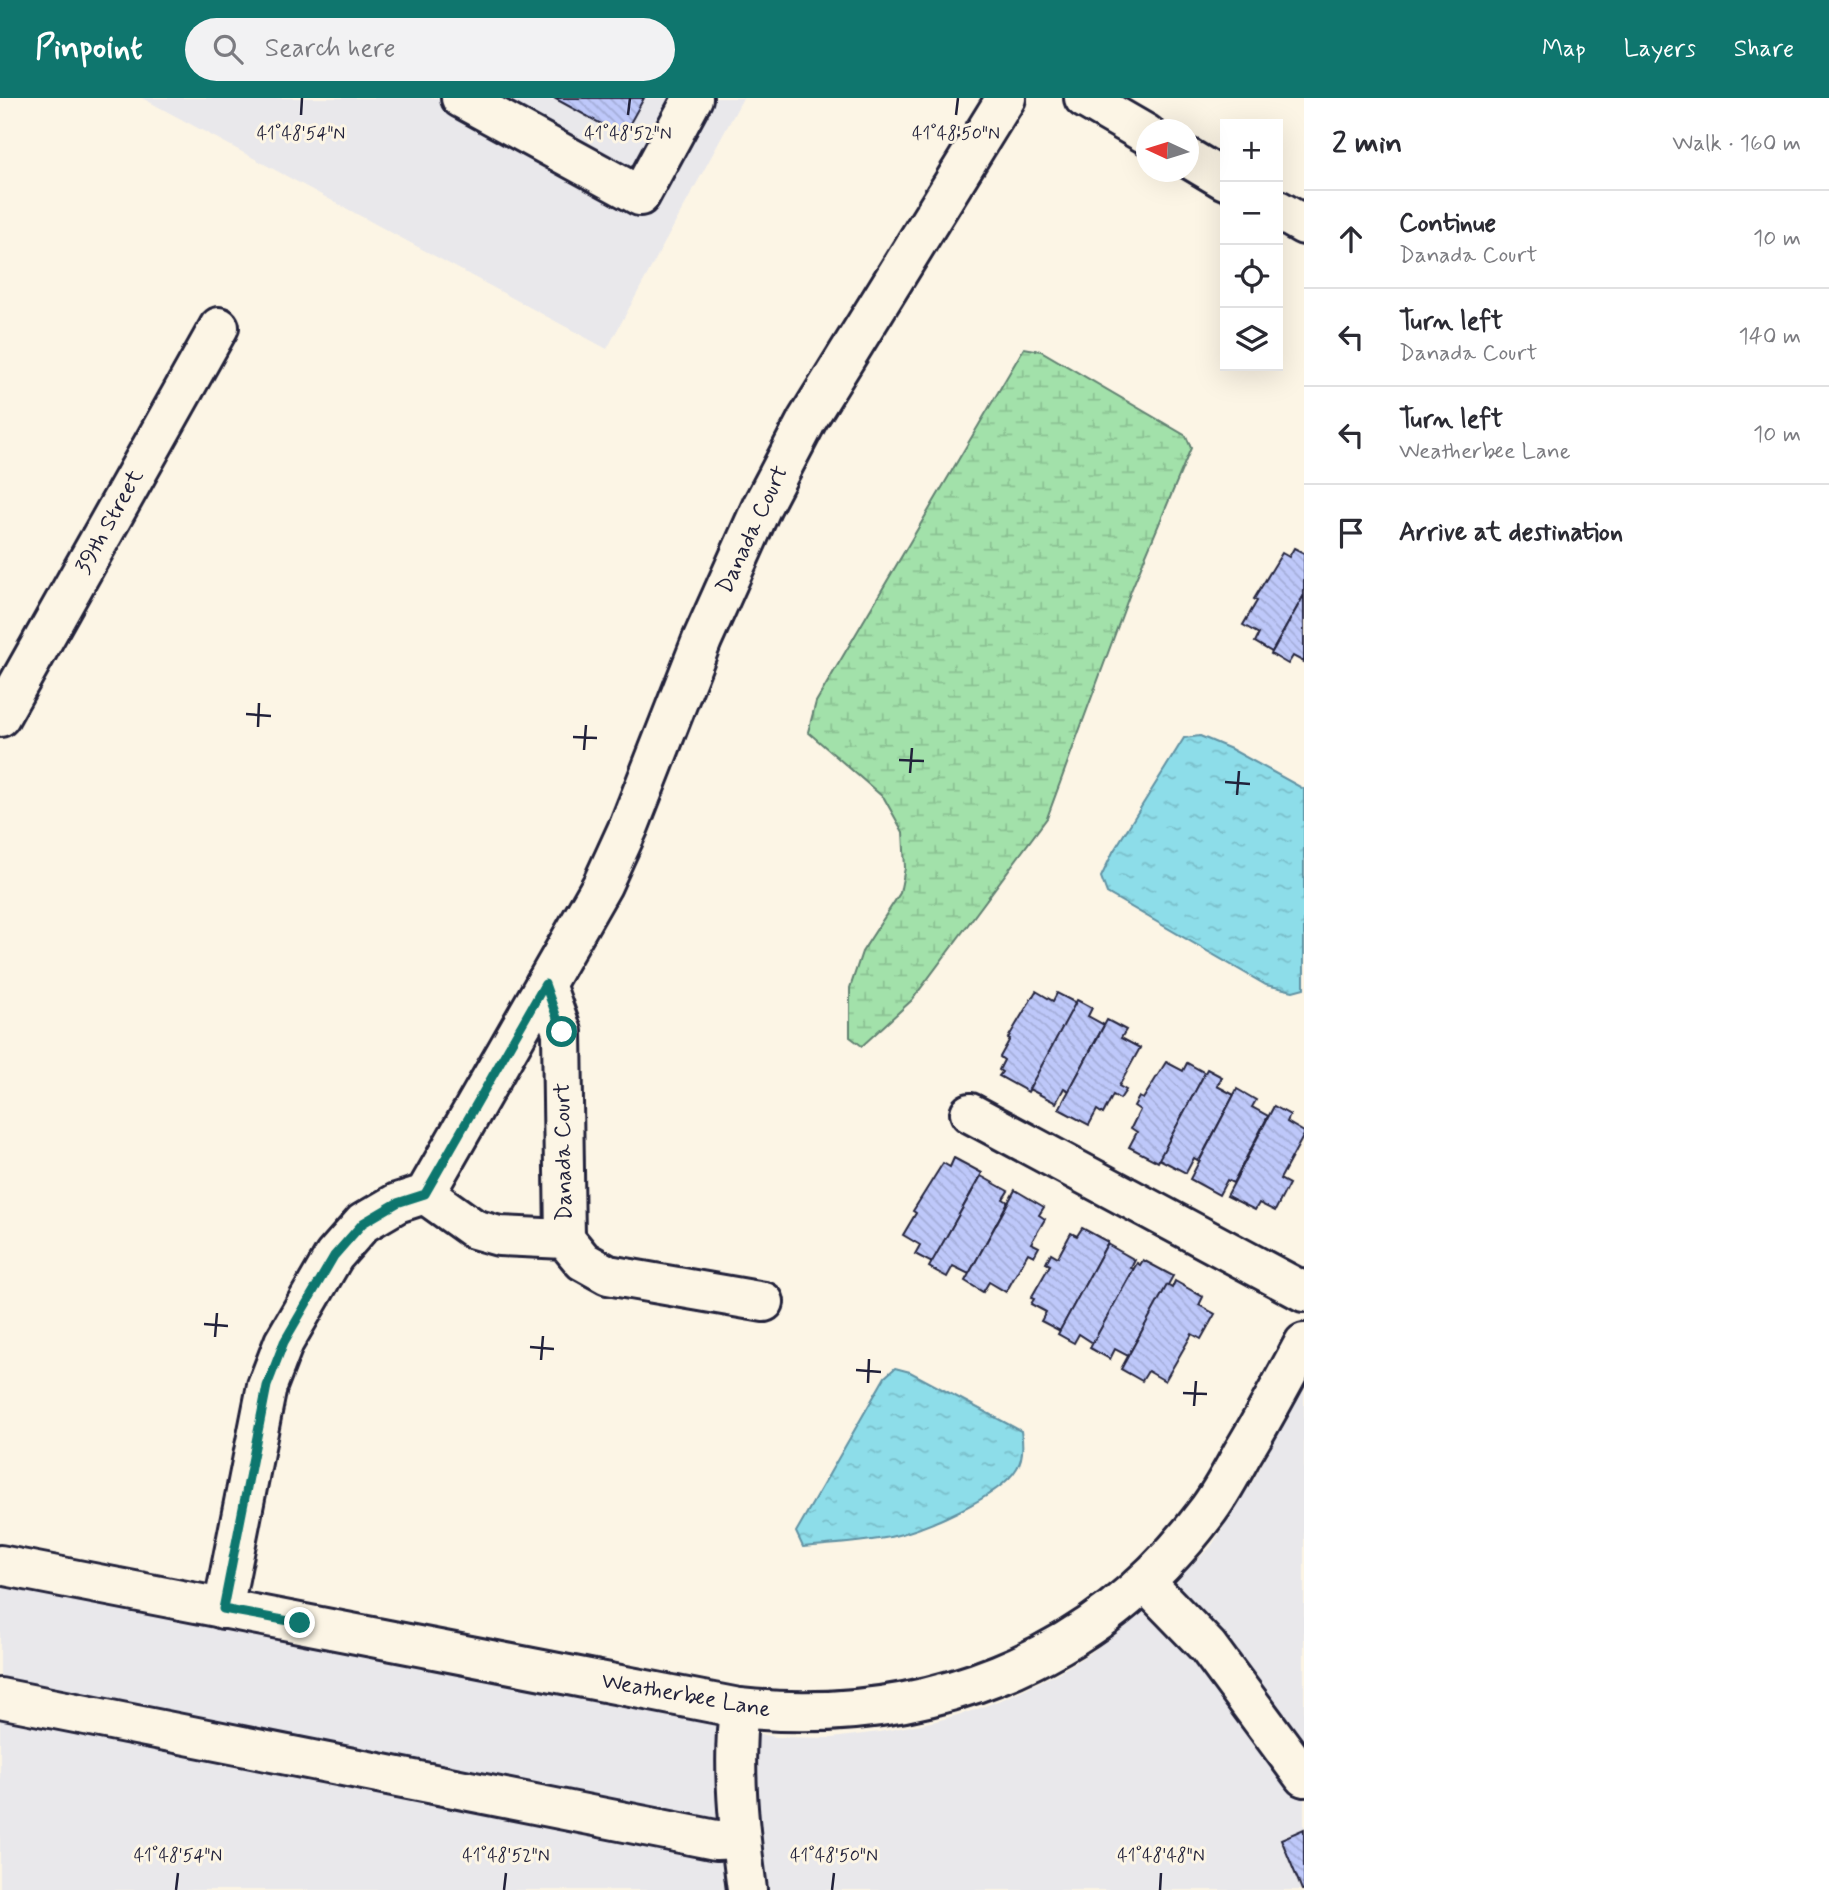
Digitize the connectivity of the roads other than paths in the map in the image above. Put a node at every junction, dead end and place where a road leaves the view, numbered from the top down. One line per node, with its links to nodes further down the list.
1 (461, 98): 2 (street)
2 (693, 98)
3 (1006, 98): 12 (street, Danada Court)
4 (1084, 98): 5 (street)
5 (1136, 128)
6 (1199, 165): 7 (street)
7 (1220, 177)
8 (1283, 213): 9 (street)
9 (1304, 225)
10 (219, 327): 11 (street, 39th Street)
11 (0, 717)
12 (545, 984): 14 (street, Danada Court); 15 (street, Danada Court)
13 (970, 1113): 16 (street)
14 (425, 1194): 15 (street, Danada Court); 21 (street)
15 (565, 1239): 17 (street, Danada Court)
16 (1304, 1292)
17 (764, 1302)
18 (1302, 1350): 20 (street, Weatherbee Lane)
19 (0, 1565): 21 (street, Weatherbee Lane)
20 (1145, 1582): 23 (street, Weatherbee Lane); 24 (street)
21 (223, 1609): 23 (street, Weatherbee Lane)
22 (0, 1698): 25 (street)
23 (739, 1708): 25 (street)
24 (1304, 1777)
25 (740, 1839): 26 (street)
26 (747, 1890)

